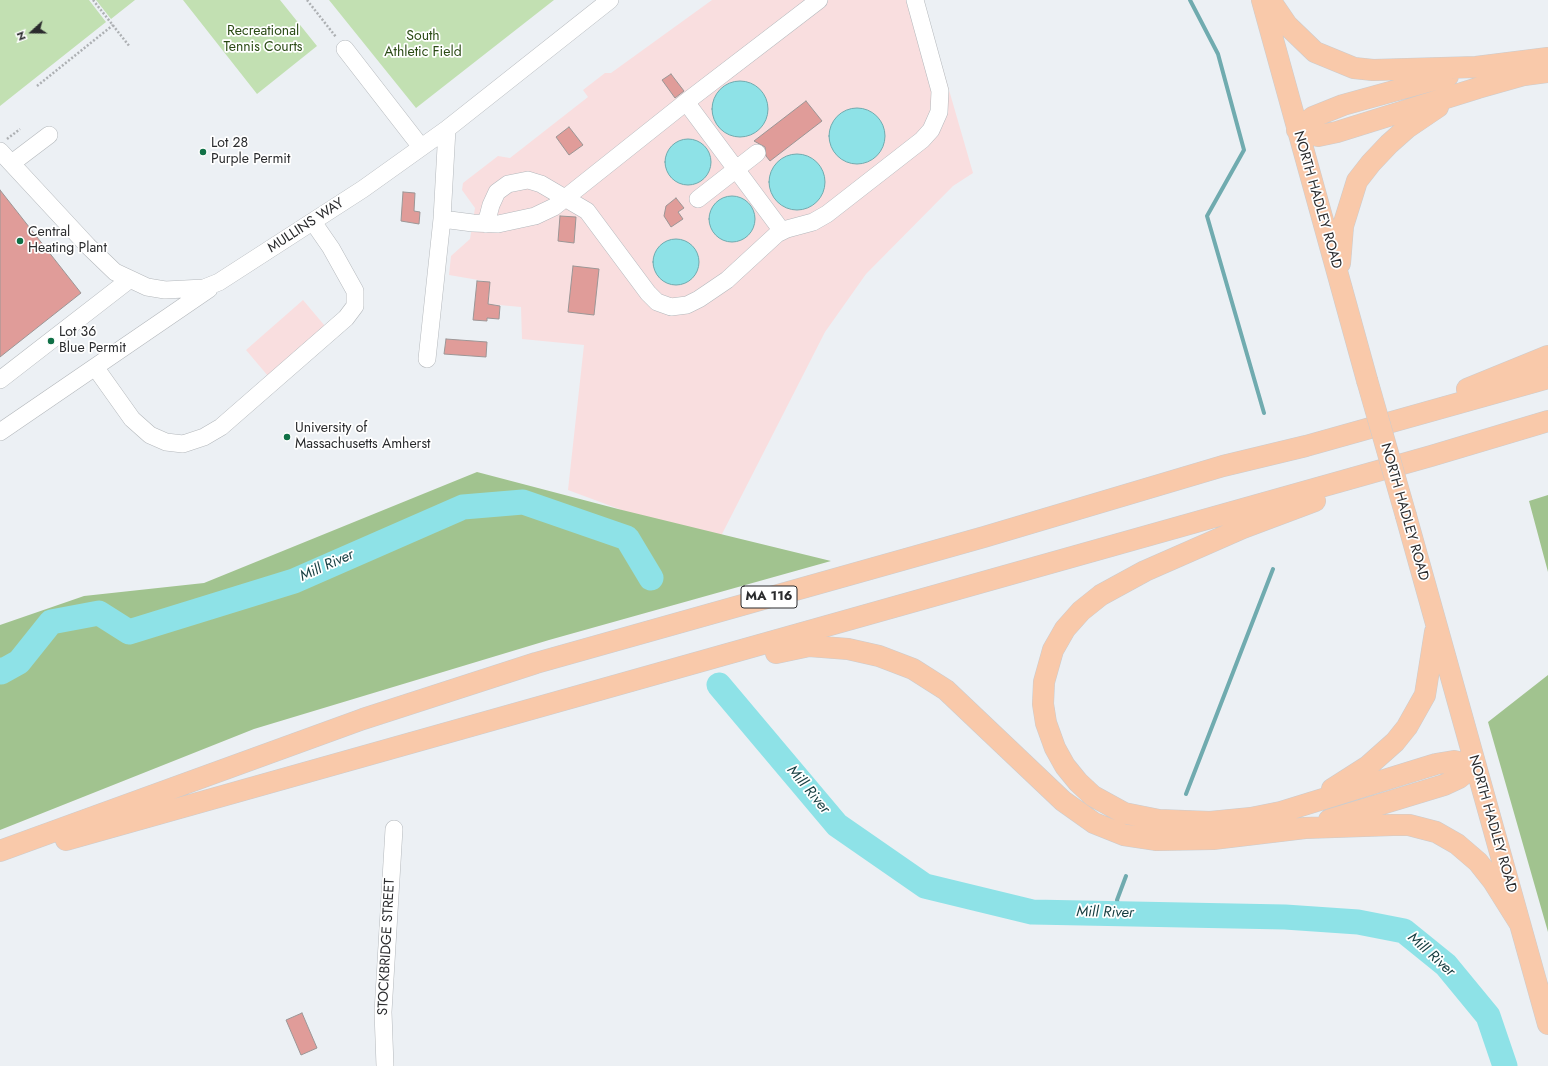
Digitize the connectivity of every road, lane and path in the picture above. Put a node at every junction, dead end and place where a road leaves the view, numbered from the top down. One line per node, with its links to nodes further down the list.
1 (93, 0): 8 (path)
2 (307, 0): 10 (path)
3 (610, 0): 18 (street, MULLINS WAY)
4 (819, 0): 16 (street)
5 (915, 0): 33 (street)
6 (1262, 0): 19 (main road, NORTH HADLEY ROAD)
7 (1270, 0): 12 (main road)
8 (113, 25): 9 (path); 14 (path)
9 (130, 47)
10 (345, 49): 22 (street)
11 (1548, 58): 12 (main road)
12 (1476, 67): 19 (main road)
13 (1548, 72): 15 (main road)
14 (37, 86)
15 (1478, 88): 19 (main road); 35 (main road)
16 (686, 102): 25 (street); 26 (street)
17 (20, 129): 21 (path)
18 (447, 129): 22 (street, MULLINS WAY); 30 (street)
19 (1298, 130): 35 (main road, NORTH HADLEY ROAD)
20 (49, 135): 24 (street)
21 (2, 146): 24 (street, MULLINS WAY)
22 (421, 148): 31 (street, MULLINS WAY)
23 (757, 154): 25 (street)
24 (12, 163): 34 (street, MULLINS WAY)
25 (736, 170): 28 (street); 33 (street)
26 (582, 184): 27 (street); 29 (street)
27 (566, 198): 29 (street); 32 (street); 32 (street)
28 (698, 199)
29 (587, 211): 33 (street)
30 (442, 219): 32 (street); 38 (street)
31 (313, 222): 36 (street, MULLINS WAY); 39 (street)
32 (486, 224)
33 (782, 230)
34 (129, 280): 36 (street, MULLINS WAY); 41 (street)
35 (1339, 281): 46 (main road, NORTH HADLEY ROAD, bridge)
36 (219, 282): 39 (street)
37 (1548, 356): 42 (main road)
38 (427, 359)
39 (95, 367): 45 (street)
40 (1548, 378): 42 (main road, MA 116)
41 (0, 380)
42 (1403, 418): 52 (main road, MA 116)
43 (1548, 421): 47 (main road)
44 (1548, 429): 49 (main road)
45 (0, 432)
46 (1436, 625): 48 (main road, NORTH HADLEY ROAD); 49 (main road)
47 (483, 722): 50 (main road); 53 (main road)
48 (1475, 765): 49 (main road); 50 (main road); 54 (main road, NORTH HADLEY ROAD)
49 (1294, 808)
50 (1305, 828): 54 (main road)
51 (394, 829): 56 (street, STOCKBRIDGE STREET)
52 (0, 851)
53 (0, 859)
54 (1520, 924): 55 (main road, NORTH HADLEY ROAD)
55 (1548, 1024)
56 (385, 1066)

